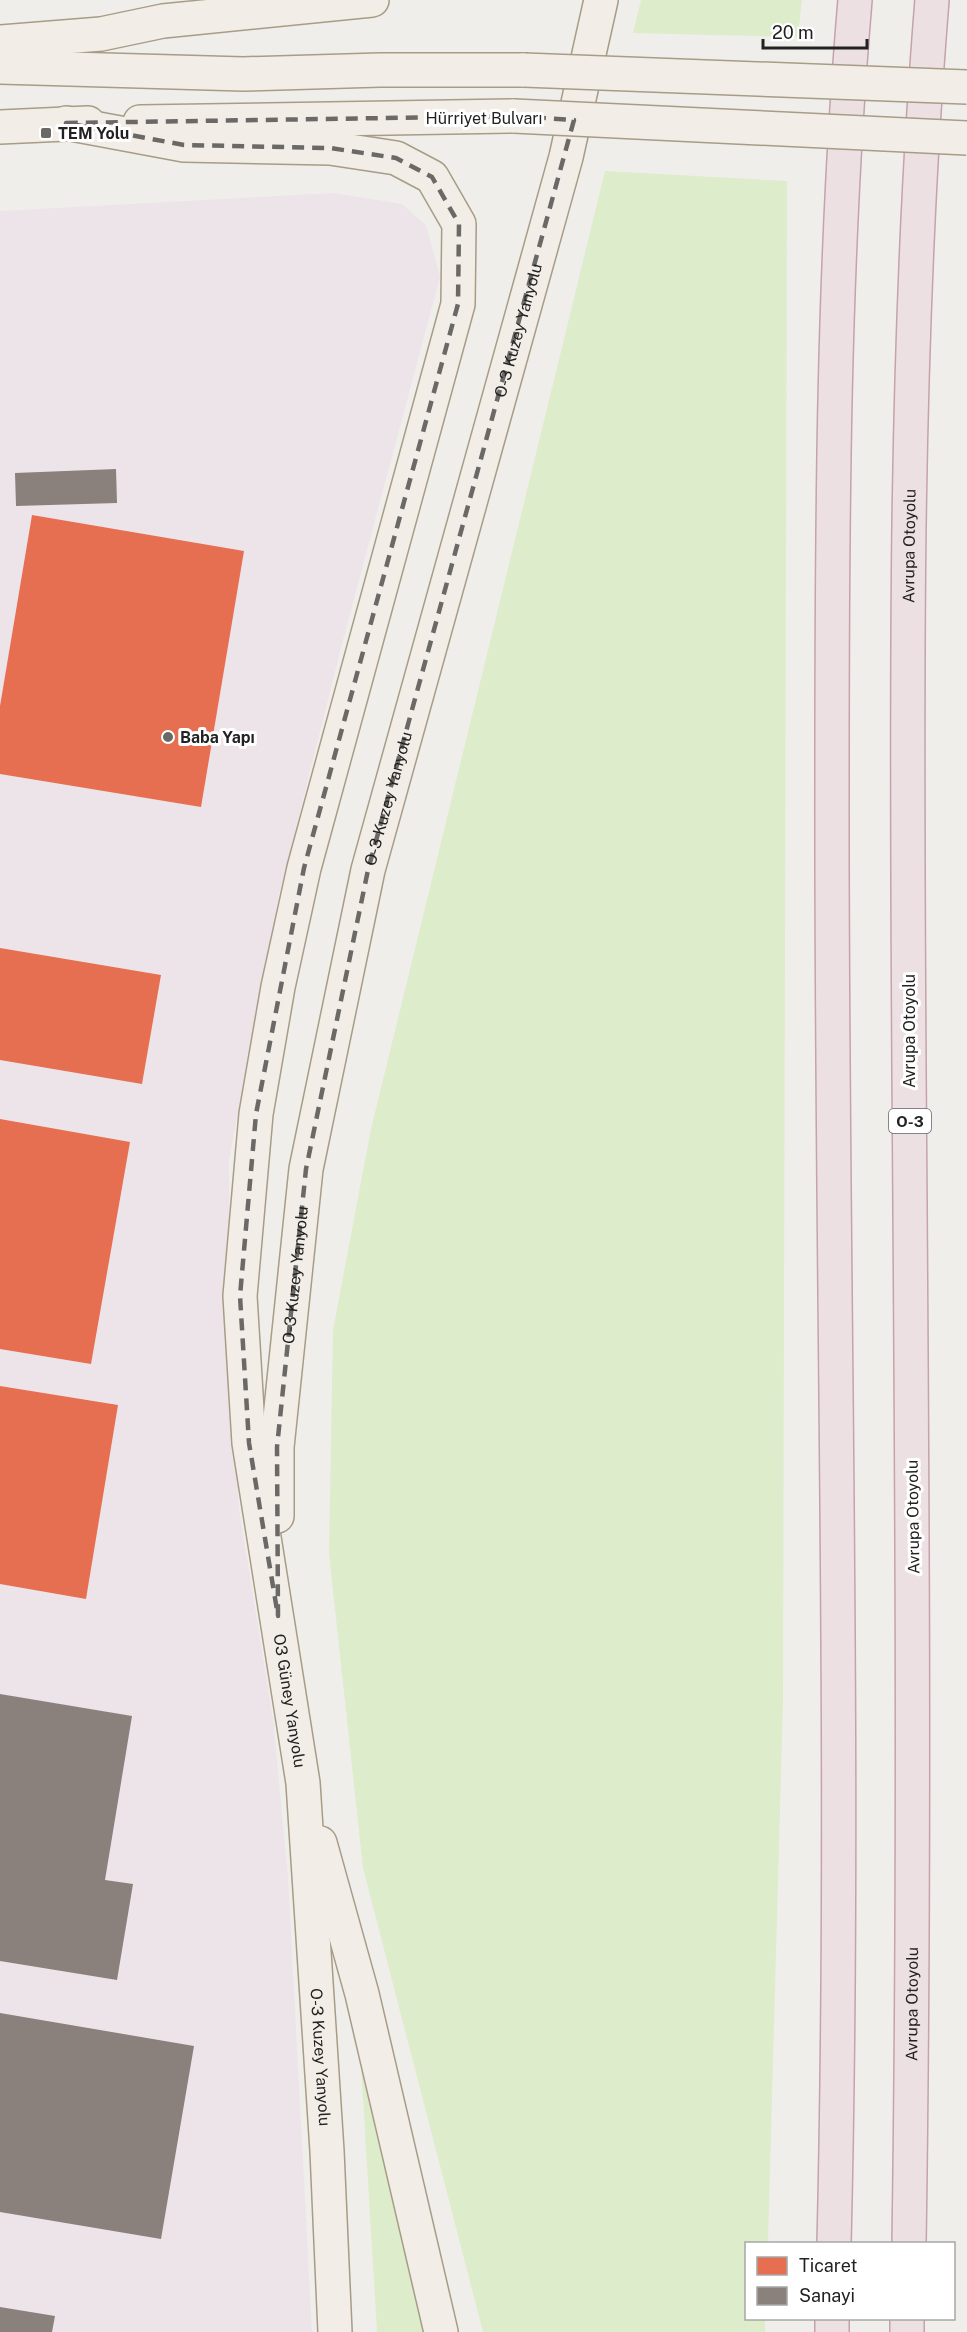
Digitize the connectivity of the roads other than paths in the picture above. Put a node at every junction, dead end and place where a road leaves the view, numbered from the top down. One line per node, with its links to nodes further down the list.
1 (372, 0): 5 (main road)
2 (601, 0): 11 (main road, O-3 Kuzey Yanyolu)
3 (855, 0): 13 (highway)
4 (932, 0): 14 (highway, Avrupa Otoyolu / O-3)
5 (0, 42)
6 (0, 67): 7 (main road, bridge)
7 (967, 87)
8 (66, 123): 9 (main road, Hürriyet Bulvarı); 10 (main road, Hürriyet Bulvarı, bridge); 11 (main road)
9 (0, 128)
10 (967, 138)
11 (278, 1616): 12 (main road, O3 Güney Yanyolu)
12 (303, 1783): 15 (main road, O-3 Kuzey Yanyolu); 16 (main road)
13 (834, 2242)
14 (909, 2242)
15 (335, 2332)
16 (441, 2332)

